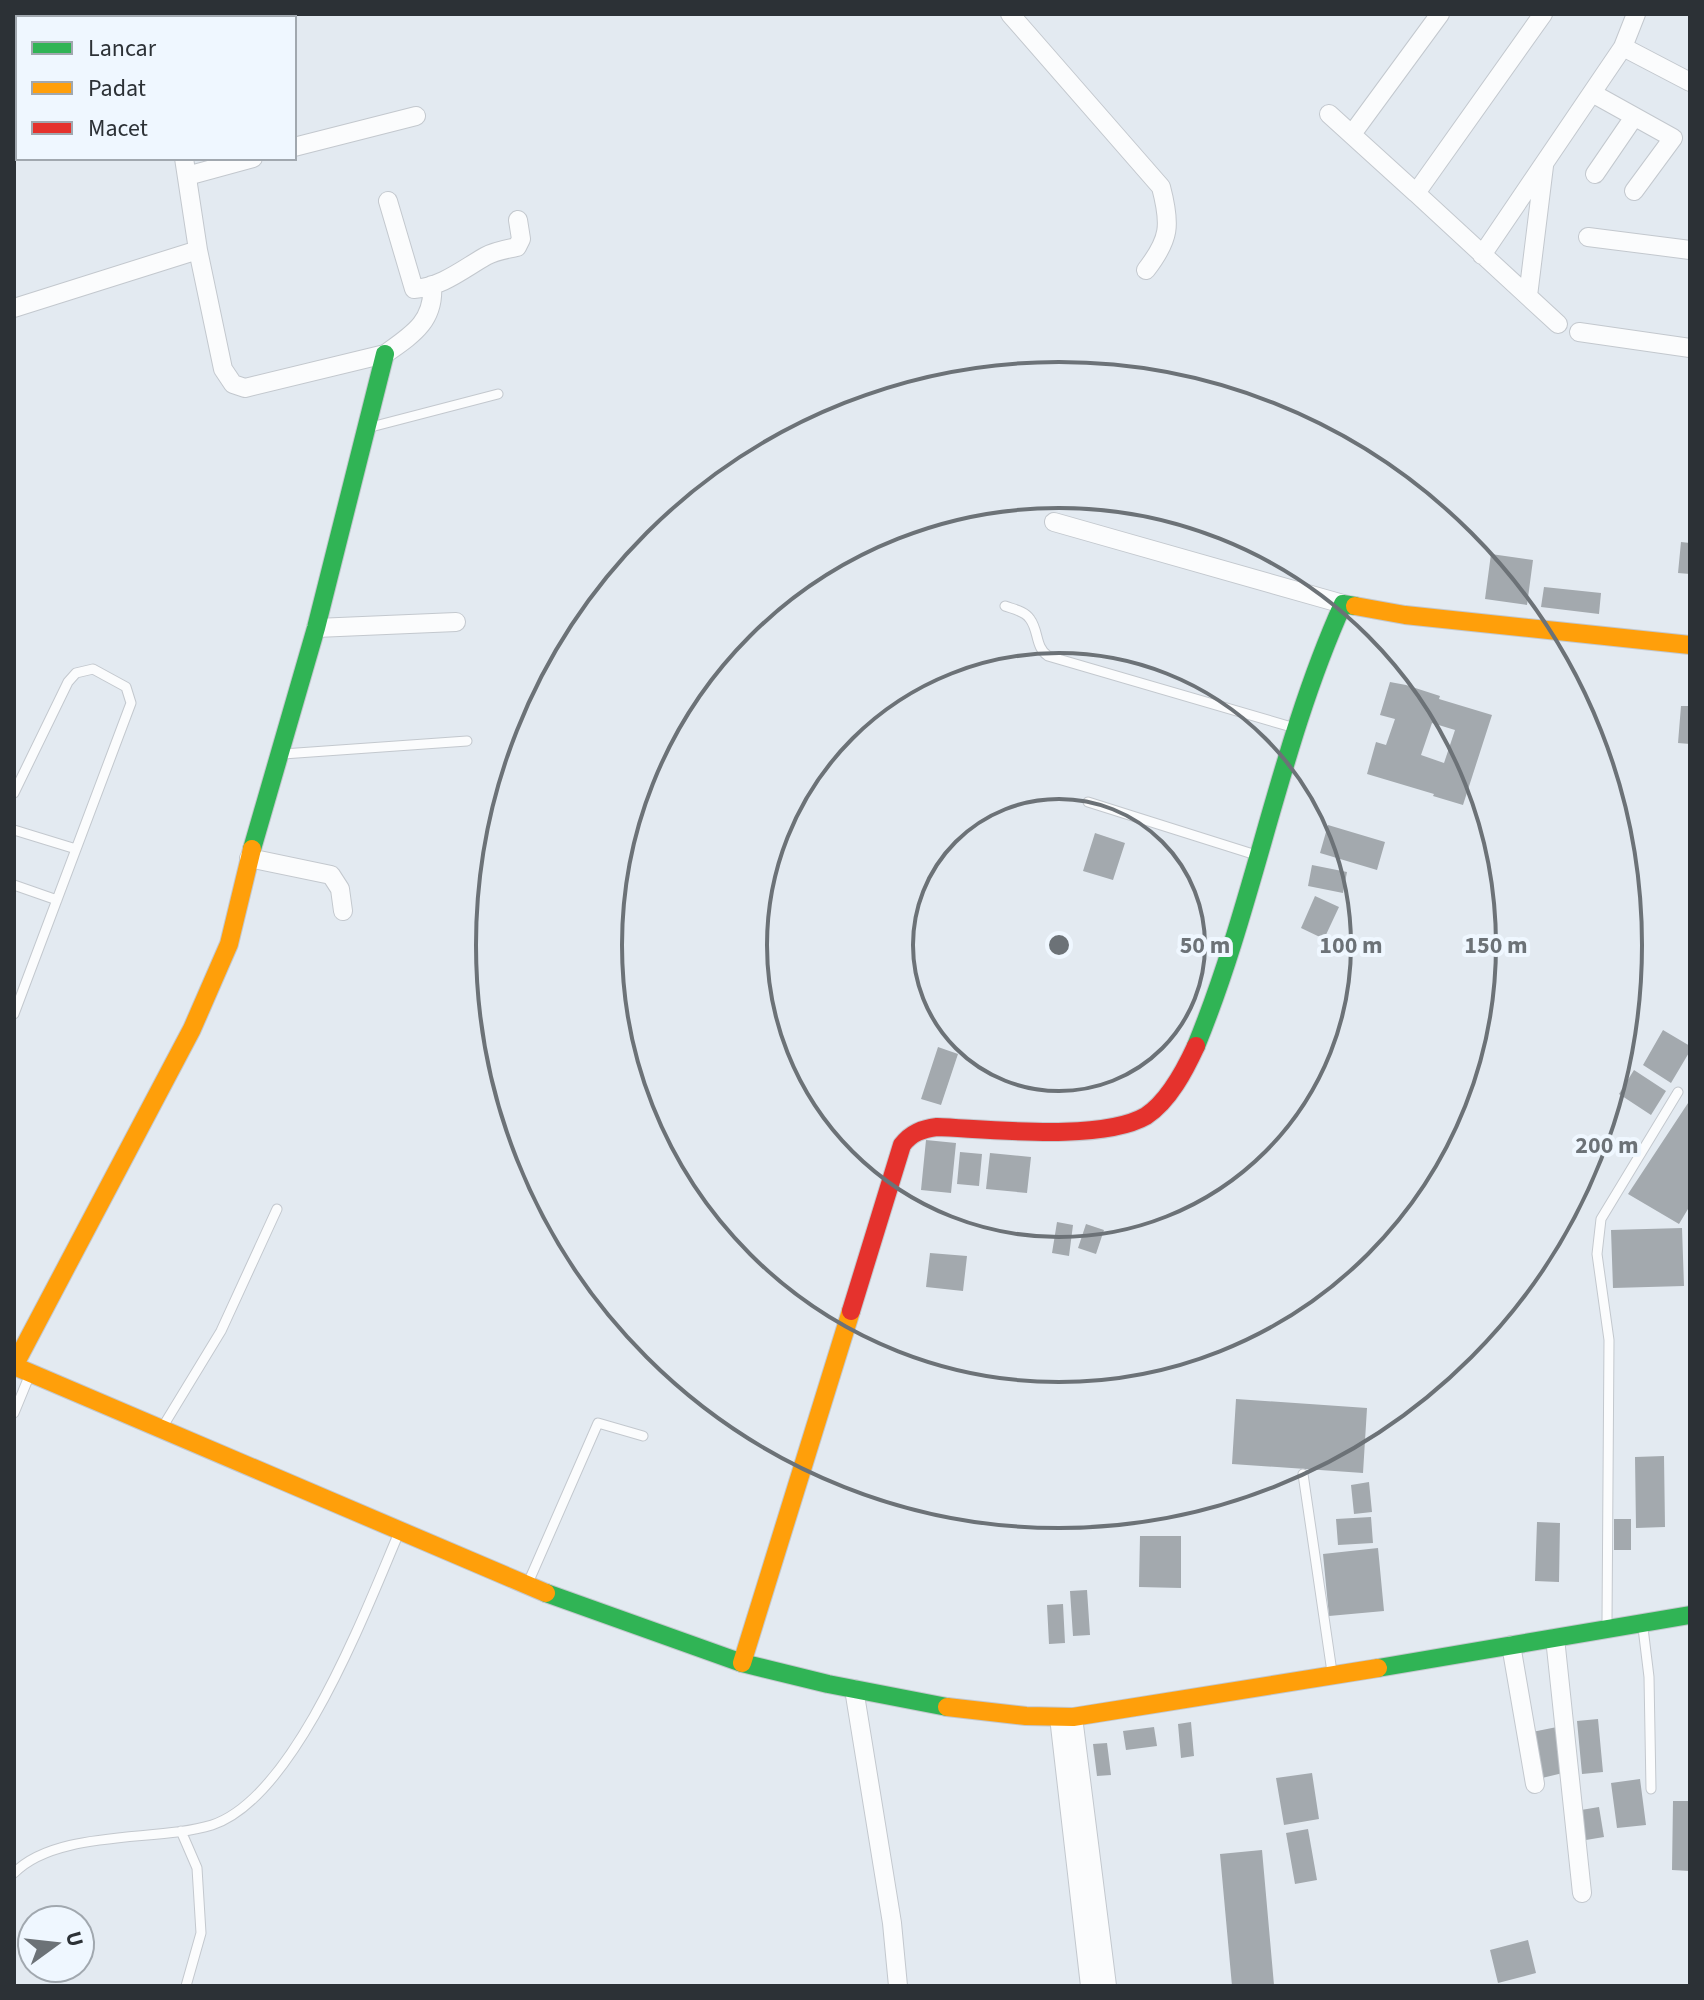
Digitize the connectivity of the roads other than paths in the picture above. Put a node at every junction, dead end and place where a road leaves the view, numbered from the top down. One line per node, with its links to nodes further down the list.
1 (1010, 14): 25 (street)
2 (1440, 14): 11 (street)
3 (1543, 14): 18 (street)
4 (1636, 14): 5 (street)
5 (1623, 47): 6 (street); 7 (street)
6 (1690, 82)
7 (1592, 93): 10 (street); 14 (street)
8 (1329, 114): 11 (street)
9 (416, 116): 12 (street)
10 (1634, 117): 16 (street); 17 (street)
11 (1352, 134): 18 (street)
12 (296, 146)
13 (238, 160): 15 (street)
14 (1544, 164): 24 (street); 27 (street)
15 (185, 167): 22 (street)
16 (1595, 174)
17 (1634, 191)
18 (1416, 193): 24 (street)
19 (388, 201): 26 (street)
20 (518, 220): 26 (street)
21 (1588, 237): 23 (street)
22 (198, 250): 28 (street); 32 (street)
23 (1690, 250)
24 (1482, 255): 27 (street)
25 (1146, 270)
26 (432, 285): 32 (street)
27 (1528, 296): 29 (street)
28 (14, 308)
29 (1558, 324)
30 (1579, 332): 31 (street)
31 (1690, 348)
32 (385, 354): 34 (main road)
33 (498, 394): 34 (lane)
34 (368, 427): 39 (main road)
35 (1054, 522): 36 (street)
36 (1343, 604): 40 (main road); 41 (main road)
37 (1005, 606): 41 (lane)
38 (456, 622): 39 (street)
39 (316, 628): 43 (main road)
40 (1690, 645)
41 (1296, 728): 48 (main road)
42 (467, 741): 43 (lane)
43 (280, 754): 49 (main road)
44 (14, 793): 47 (lane)
45 (1088, 802): 48 (lane)
46 (14, 830): 47 (lane)
47 (76, 849): 51 (lane)
48 (1259, 856): 68 (main road)
49 (249, 858): 52 (street); 56 (main road)
50 (14, 885): 51 (lane)
51 (57, 900): 53 (lane)
52 (343, 911)
53 (14, 1014)
54 (1678, 1092): 65 (lane)
55 (277, 1209): 58 (lane)
56 (19, 1368): 57 (lane); 58 (main road)
57 (14, 1413)
58 (161, 1429): 61 (main road)
59 (643, 1436): 62 (lane)
60 (1303, 1474): 69 (lane)
61 (400, 1532): 62 (main road); 74 (lane)
62 (526, 1586): 68 (main road)
63 (1690, 1615): 64 (main road)
64 (1643, 1624): 65 (main road); 73 (lane)
65 (1607, 1629): 66 (main road)
66 (1555, 1638): 67 (main road); 76 (street)
67 (1511, 1645): 69 (main road); 72 (street)
68 (742, 1663): 70 (main road)
69 (1333, 1675): 71 (main road)
70 (854, 1689): 71 (main road); 79 (street)
71 (1066, 1717): 77 (street)
72 (1535, 1784)
73 (1651, 1789)
74 (181, 1831): 75 (lane); 78 (lane)
75 (14, 1873)
76 (1582, 1893)
77 (1098, 1984)
78 (186, 1986)
79 (898, 1986)

